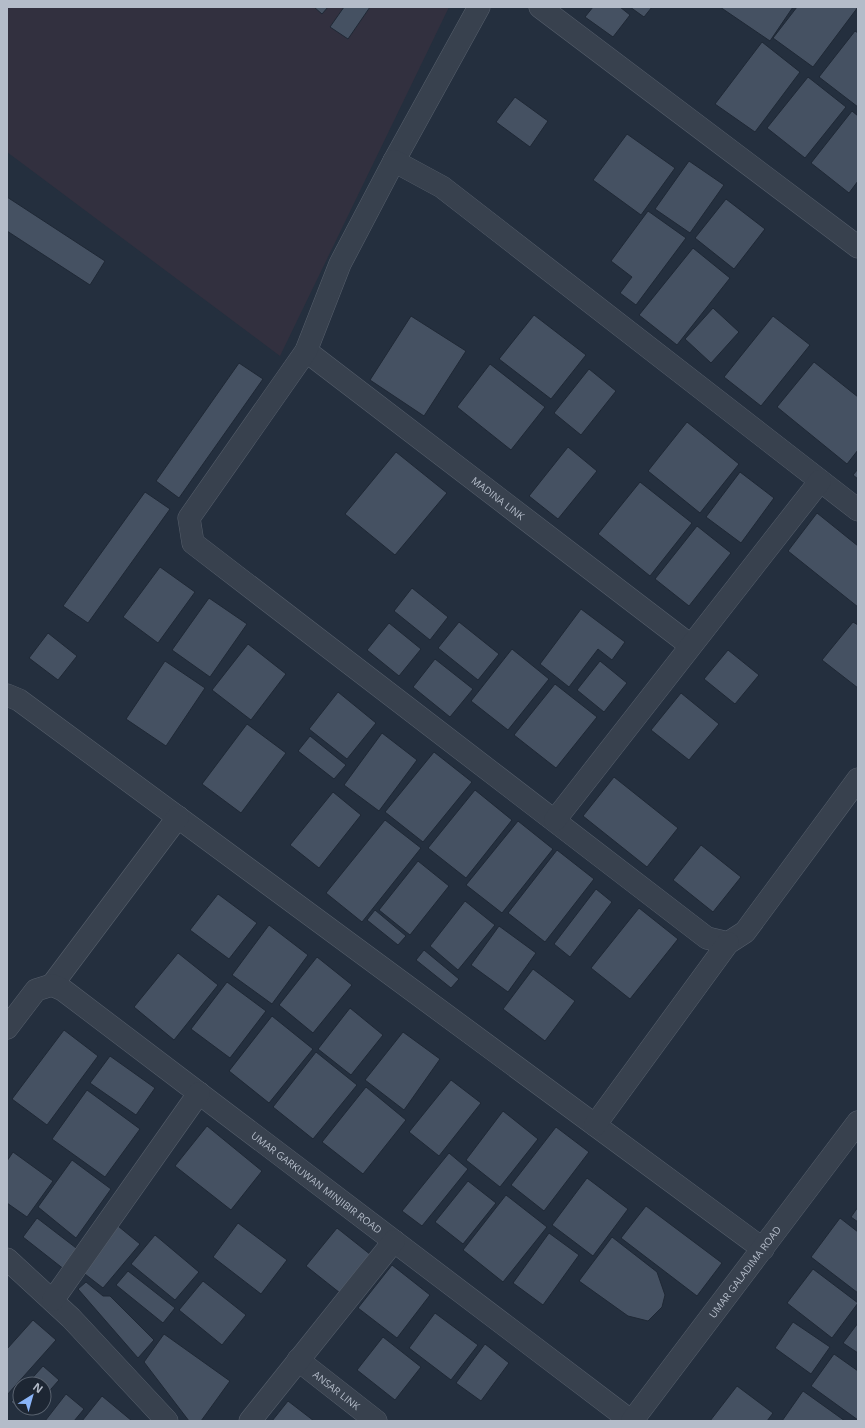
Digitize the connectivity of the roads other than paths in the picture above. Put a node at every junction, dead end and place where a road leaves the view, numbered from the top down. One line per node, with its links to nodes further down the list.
1 (478, 7): 3 (street)
2 (540, 7): 4 (street)
3 (394, 161): 5 (street); 6 (street)
4 (858, 247)
5 (306, 351): 8 (street, MADINA LINK); 12 (street)
6 (820, 481): 7 (street); 8 (street)
7 (858, 510)
8 (690, 645): 12 (street)
9 (7, 695): 11 (street)
10 (858, 779): 13 (street)
11 (178, 817): 14 (street); 18 (street)
12 (555, 820): 13 (street)
13 (728, 943): 18 (street)
14 (52, 985): 15 (street); 16 (street, UMAR GARKUWAN MINJIBIR ROAD)
15 (7, 1028)
16 (199, 1093): 19 (street, UMAR GARKUWAN MINJIBIR ROAD); 22 (street)
17 (858, 1122): 20 (street, UMAR GALADIMA ROAD)
18 (595, 1125): 20 (street)
19 (394, 1241): 23 (street); 27 (street, UMAR GARKUWAN MINJIBIR ROAD)
20 (763, 1248): 27 (street, UMAR GALADIMA ROAD)
21 (7, 1259): 22 (street)
22 (52, 1300): 24 (street)
23 (298, 1360): 25 (street); 26 (street, ANSAR LINK)
24 (167, 1421)
25 (250, 1421)
26 (376, 1421)
27 (631, 1421)

